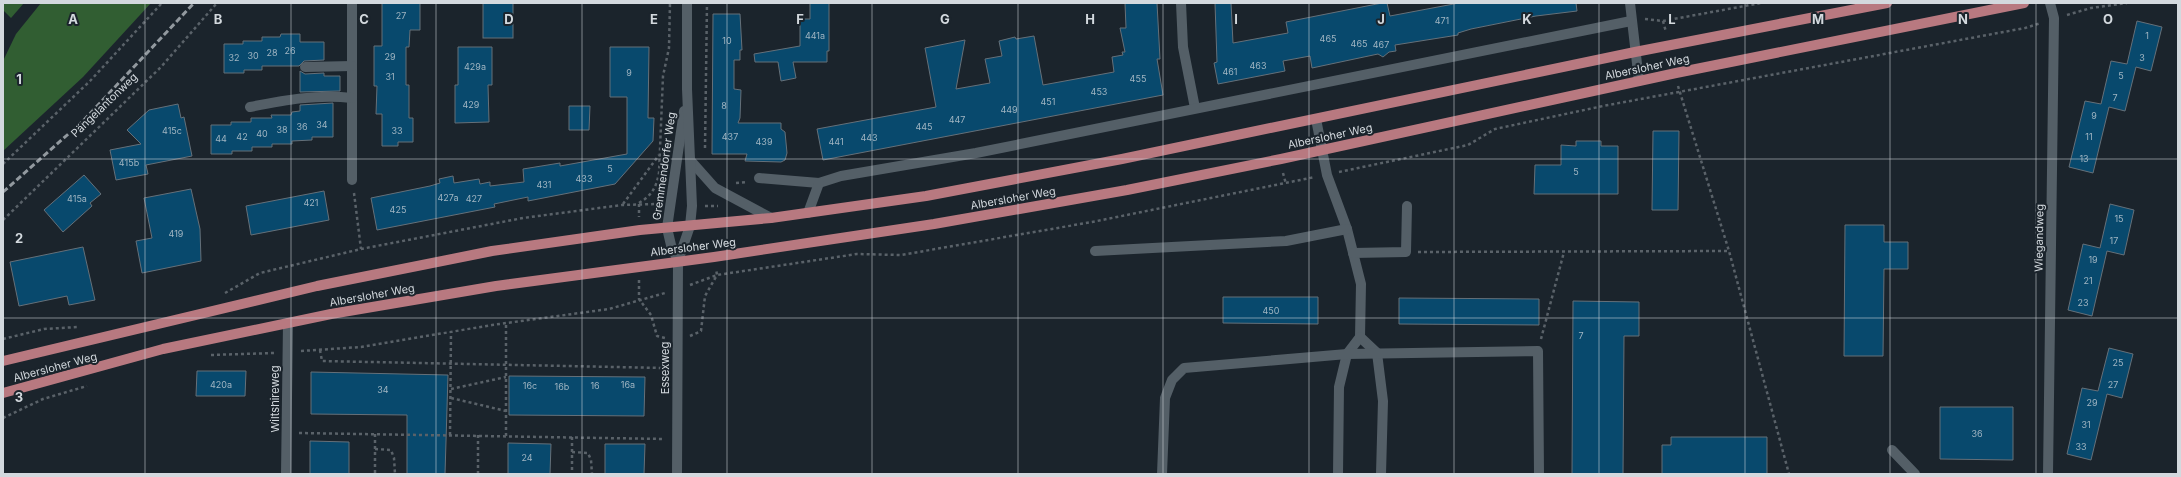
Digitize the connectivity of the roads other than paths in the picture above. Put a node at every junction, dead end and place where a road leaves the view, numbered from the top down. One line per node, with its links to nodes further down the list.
1 (352, 3): 10 (street)
2 (687, 3): 13 (street, Gremmendorfer Weg)
3 (1181, 3): 16 (street)
4 (1630, 3): 8 (street)
5 (1887, 3): 9 (main road, Albersloher Weg)
6 (2024, 3): 12 (main road, Albersloher Weg)
7 (2050, 3): 46 (street, Wiegandweg)
8 (1630, 20): 9 (street); 16 (street)
9 (1635, 52): 12 (street); 17 (main road, Albersloher Weg)
10 (352, 66): 11 (street); 14 (street)
11 (305, 67)
12 (1639, 81): 18 (main road, Albersloher Weg)
13 (687, 89): 19 (street, Gremmendorfer Weg); 27 (street, Gremmendorfer Weg)
14 (352, 98): 15 (street); 21 (street)
15 (250, 107)
16 (1195, 108): 22 (street)
17 (1316, 119): 18 (street); 24 (main road, Albersloher Weg)
18 (1322, 150): 28 (street); 31 (main road, Albersloher Weg)
19 (691, 161): 25 (street); 26 (street, Gremmendorfer Weg)
20 (759, 178): 22 (street)
21 (352, 180)
22 (819, 183): 24 (street)
23 (1407, 206): 30 (street)
24 (808, 213): 25 (main road, Albersloher Weg)
25 (771, 218): 26 (main road, Albersloher Weg)
26 (690, 226): 27 (main road, Albersloher Weg); 31 (street, Gremmendorfer Weg)
27 (667, 228): 31 (street, Gremmendorfer Weg); 36 (main road, Albersloher Weg)
28 (1348, 229): 29 (street); 30 (street)
29 (1096, 252)
30 (1353, 253): 33 (street)
31 (678, 261): 32 (main road, Albersloher Weg); 40 (street, Essexweg)
32 (288, 323): 37 (main road, Albersloher Weg); 39 (street, Wiltshireweg)
33 (1360, 337): 34 (street); 35 (street)
34 (1377, 353): 35 (street); 43 (street); 44 (street)
35 (1347, 354): 41 (street); 42 (street)
36 (3, 361)
37 (3, 393)
38 (1892, 450): 45 (street)
39 (286, 474)
40 (677, 474)
41 (1162, 474)
42 (1338, 474)
43 (1381, 474)
44 (1538, 474)
45 (1915, 474)
46 (2048, 474)

